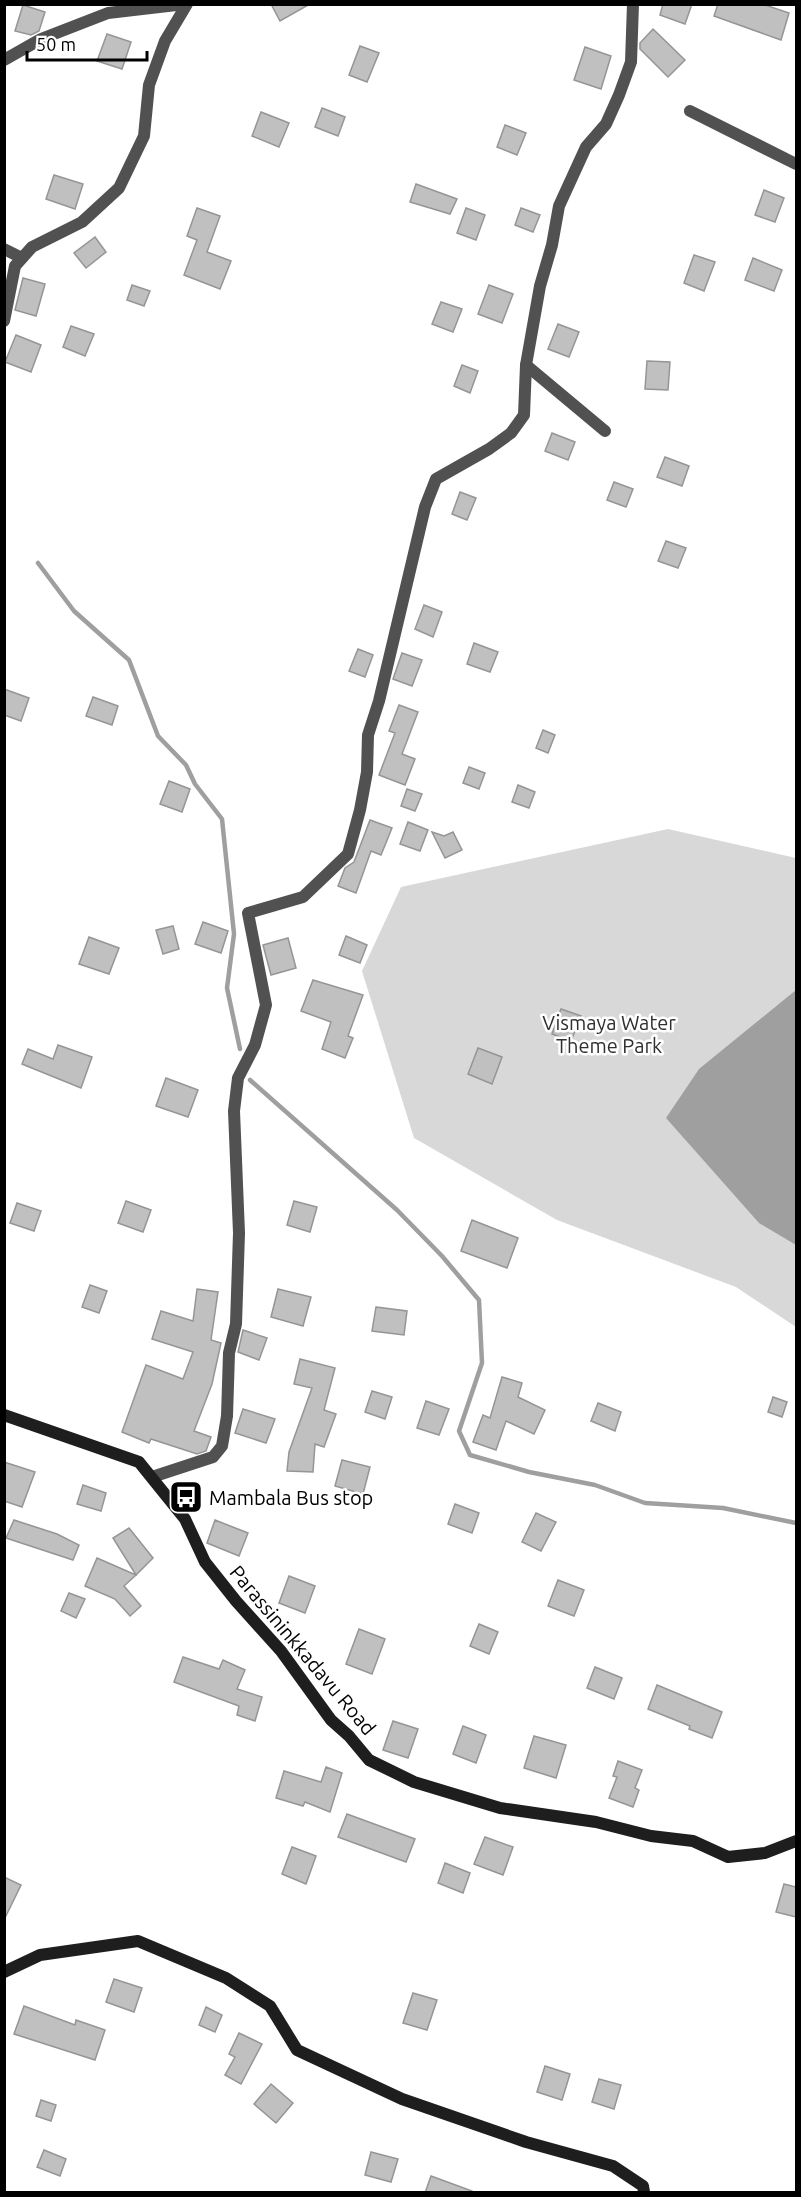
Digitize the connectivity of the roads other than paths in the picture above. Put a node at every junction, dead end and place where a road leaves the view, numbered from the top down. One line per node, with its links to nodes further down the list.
1 (186, 4): 3 (street); 7 (street)
2 (633, 4): 9 (street)
3 (4, 60)
4 (690, 111): 5 (street)
5 (796, 164)
6 (4, 249): 7 (street)
7 (22, 258): 8 (street)
8 (4, 321)
9 (526, 365): 10 (street); 12 (street)
10 (605, 431)
11 (4, 1415): 12 (main road, Parassininkkadavu Road)
12 (152, 1477): 13 (main road, Parassininkkadavu Road)
13 (796, 1841)
14 (4, 1972): 15 (main road)
15 (644, 2193)

